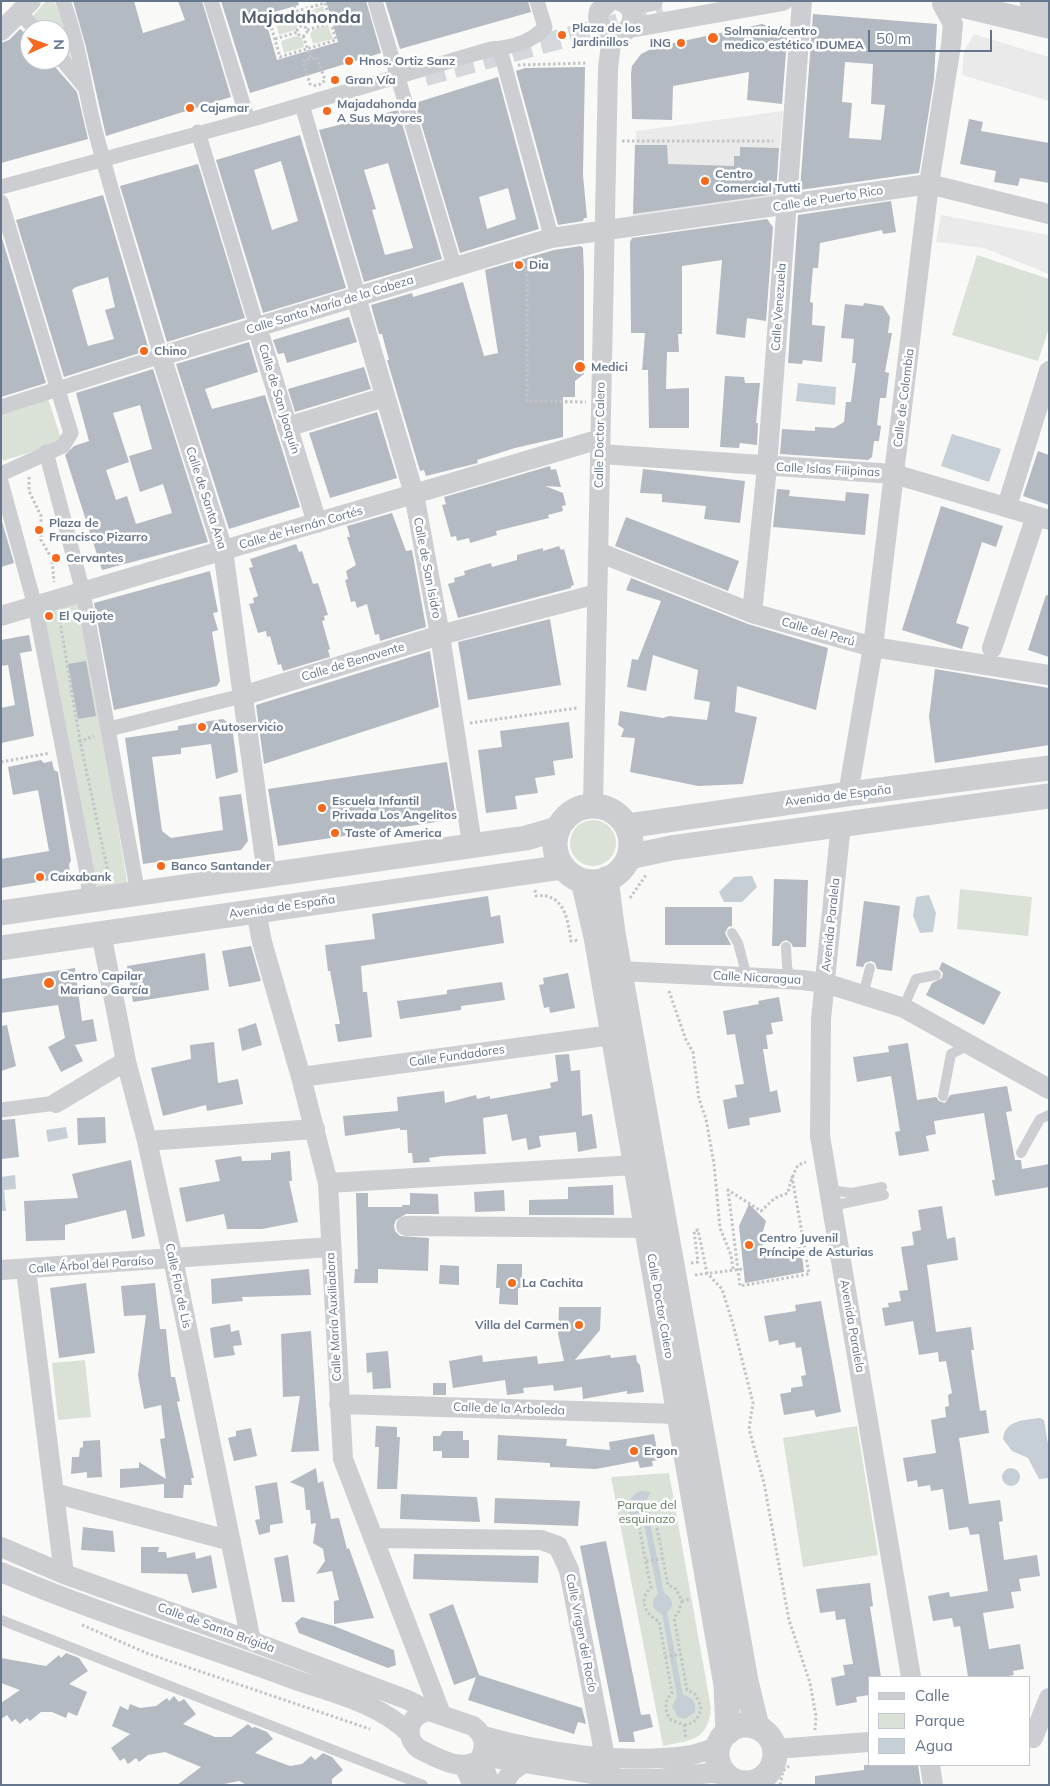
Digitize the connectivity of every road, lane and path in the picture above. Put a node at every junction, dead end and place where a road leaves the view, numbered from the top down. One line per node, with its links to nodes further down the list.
1 (64, 1): 33 (street, Calle de Santa Ana)
2 (211, 1): 35 (street)
3 (375, 1): 31 (street)
4 (537, 1): 27 (street)
5 (720, 1): 12 (street)
6 (783, 1): 22 (street)
7 (802, 1): 38 (street, Calle Venezuela)
8 (1032, 1): 13 (street)
9 (615, 2): 12 (street); 22 (street); 22 (street)
10 (944, 2): 19 (street); 40 (street, Calle de Colombia)
11 (294, 6): 15 (path)
12 (658, 6)
13 (1049, 6)
14 (21, 8): 16 (street); 21 (street)
15 (297, 11): 17 (path); 18 (path); 25 (path)
16 (29, 20)
17 (331, 23): 20 (path); 26 (path)
18 (301, 26): 20 (path); 23 (path)
19 (1049, 26)
20 (307, 30): 24 (path)
21 (1, 31)
22 (621, 31): 37 (street, Calle Doctor Calero)
23 (298, 32): 24 (path); 25 (path)
24 (304, 36): 26 (path)
25 (275, 39): 26 (path)
26 (307, 48): 28 (path)
27 (500, 48): 30 (street); 31 (street)
28 (311, 59): 28 (path)
29 (588, 63): 30 (path)
30 (503, 65): 46 (street)
31 (396, 69): 34 (street); 47 (street)
32 (70, 70): 33 (street)
33 (84, 87): 39 (street, Calle de Santa Ana)
34 (302, 105): 35 (street); 49 (street, Calle de San Isidro)
35 (248, 120): 36 (street)
36 (198, 132): 39 (street); 50 (street, Calle de San Joaquín)
37 (607, 141): 38 (path); 45 (street, Calle Doctor Calero)
38 (792, 141): 43 (street, Calle Venezuela)
39 (103, 160): 41 (street); 51 (street, Calle de Santa Ana)
40 (929, 184): 43 (street, Calle de Puerto Rico); 44 (street, Calle de Puerto Rico); 63 (street, Calle de Colombia)
41 (1, 187)
42 (1, 202): 53 (street)
43 (787, 206): 45 (street, Calle de Puerto Rico); 61 (street, Calle Venezuela)
44 (1049, 214)
45 (605, 229): 49 (street, Calle Santa María de la Cabeza); 58 (street, Calle Doctor Calero)
46 (550, 232)
47 (453, 262)
48 (528, 262): 55 (path)
49 (356, 294): 50 (street, Calle Santa María de la Cabeza); 54 (street, Calle de San Isidro)
50 (257, 327): 51 (street, Calle Santa María de la Cabeza); 57 (street, Calle de San Joaquín)
51 (160, 356): 53 (street, Calle Santa María de la Cabeza); 69 (street, Calle de Santa Ana)
52 (1049, 371): 66 (street)
53 (57, 388): 56 (street, Calle Santa María de la Cabeza); 59 (street)
54 (385, 398): 57 (street); 65 (street, Calle de San Isidro)
55 (586, 402)
56 (1, 406)
57 (287, 427): 68 (street, Calle de San Joaquín)
58 (600, 447): 61 (street, Calle Islas Filipinas); 65 (street, Calle de Hernán Cortés); 70 (street, Calle Doctor Calero)
59 (46, 452): 60 (street); 71 (street)
60 (30, 460): 62 (street); 73 (path)
61 (767, 467): 63 (street, Calle Islas Filipinas); 75 (street, Calle Venezuela)
62 (1, 474)
63 (894, 474): 66 (street, Calle Islas Filipinas); 78 (street, Calle de Colombia)
64 (1, 482): 74 (street)
65 (414, 494): 68 (street, Calle de Hernán Cortés); 77 (street, Calle de San Isidro)
66 (1006, 506): 67 (street, Calle Islas Filipinas)
67 (1043, 518): 79 (street)
68 (317, 523): 69 (street, Calle de Hernán Cortés)
69 (223, 550): 71 (street, Calle de Hernán Cortés); 81 (street, Calle de Santa Ana)
70 (598, 552): 72 (street, Calle Doctor Calero); 75 (street, Calle del Perú)
71 (83, 592): 73 (street, Calle de Hernán Cortés); 84 (street)
72 (597, 594): 77 (street, Calle de Benavente); 82 (street, Calle Doctor Calero)
73 (56, 600): 74 (street, Calle de Hernán Cortés); 100 (path)
74 (36, 606): 76 (street, Calle de Hernán Cortés); 100 (street)
75 (752, 613): 78 (street, Calle del Perú)
76 (1, 616)
77 (440, 635): 81 (street, Calle de Benavente); 83 (street, Calle de San Isidro)
78 (873, 648): 80 (street, Calle del Perú); 86 (street, Calle de Colombia)
79 (992, 648)
80 (1049, 675)
81 (242, 696): 84 (street, Calle de Benavente); 97 (street, Calle de Santa Ana)
82 (595, 706): 83 (path); 88 (street, Calle Doctor Calero)
83 (454, 726): 92 (street, Calle de San Isidro)
84 (109, 729): 99 (street)
85 (1049, 768): 86 (street, Avenida de España)
86 (848, 794): 90 (street, Avenida de España)
87 (1049, 796): 89 (street)
88 (593, 805): 90 (street); 91 (street)
89 (842, 824): 93 (street); 114 (street, Avenida Paralela)
90 (627, 826): 93 (street)
91 (557, 830): 92 (street); 94 (street)
92 (472, 844): 97 (street)
93 (629, 857): 98 (street)
94 (563, 867): 96 (street, Avenida de España); 98 (street)
95 (652, 870): 101 (path)
96 (532, 872): 102 (street, Avenida de España); 106 (path)
97 (267, 875): 99 (street)
98 (595, 880): 106 (street, Calle Doctor Calero); 110 (street, Calle Doctor Calero)
99 (138, 894): 100 (street)
100 (101, 899): 103 (street)
101 (629, 901)
102 (256, 911): 104 (street, Avenida de España); 121 (street, Calle María Auxiliadora)
103 (1, 913)
104 (101, 933): 108 (street, Avenida de España); 120 (street, Calle Flor de Lis)
105 (732, 934): 112 (lane)
106 (596, 937): 118 (street, Calle Doctor Calero)
107 (786, 946): 113 (lane)
108 (1, 948)
109 (870, 968): 116 (lane)
110 (620, 971): 112 (street, Calle Nicaragua); 171 (street, Calle Doctor Calero)
111 (936, 975): 117 (lane)
112 (747, 977): 113 (street, Calle Nicaragua)
113 (790, 980): 114 (street, Calle Nicaragua)
114 (825, 983): 116 (street, Calle Nicaragua); 135 (street, Avenida Paralela)
115 (668, 990): 141 (path)
116 (863, 995): 117 (street, Calle Nicaragua)
117 (903, 1008): 119 (street, Calle Nicaragua)
118 (612, 1035): 121 (street, Calle Fundadores); 131 (street, Calle Doctor Calero)
119 (970, 1045): 122 (street, Calle Nicaragua); 123 (lane)
120 (126, 1061): 124 (street); 128 (street, Calle Flor de Lis)
121 (301, 1076): 127 (street, Calle María Auxiliadora)
122 (1049, 1090)
123 (943, 1096)
124 (56, 1103): 125 (street)
125 (1, 1110)
126 (1049, 1115): 129 (lane)
127 (315, 1128): 128 (street); 133 (street, Calle María Auxiliadora)
128 (147, 1141): 139 (street, Calle Flor de Lis)
129 (1021, 1153)
130 (806, 1162): 132 (path)
131 (635, 1165): 133 (street); 137 (street, Calle Doctor Calero)
132 (792, 1176): 142 (path); 142 (path)
133 (328, 1183): 138 (street, Calle María Auxiliadora)
134 (883, 1191): 135 (lane)
135 (830, 1196): 167 (street, Avenida Paralela)
136 (406, 1226): 137 (street)
137 (646, 1228): 149 (street, Calle Doctor Calero)
138 (330, 1247): 139 (street, Calle Árbol del Paraíso); 148 (street, Calle María Auxiliadora)
139 (173, 1259): 145 (street, Calle Árbol del Paraíso); 154 (street, Calle Flor de Lis)
140 (690, 1263): 146 (path)
141 (733, 1269): 142 (path); 146 (path)
142 (738, 1269): 143 (path)
143 (743, 1269)
144 (1, 1270): 145 (street, Calle Árbol del Paraíso)
145 (26, 1270): 150 (street)
146 (706, 1273): 147 (path); 173 (path)
147 (696, 1275)
148 (339, 1404): 149 (street, Calle de la Arboleda); 153 (street, Calle María Auxiliadora)
149 (678, 1414): 177 (street, Calle Doctor Calero)
150 (54, 1493): 154 (street); 159 (street)
151 (656, 1524): 156 (path)
152 (639, 1527): 157 (path)
153 (373, 1538): 169 (street, Calle María Auxiliadora); 182 (street, Calle Virgen del Rocío)
154 (231, 1542): 164 (street, Calle Flor de Lis)
155 (1, 1548): 159 (street, Calle de Santa Brígida)
156 (663, 1559): 157 (path); 161 (path)
157 (646, 1562): 166 (path)
158 (1, 1572): 174 (street, Calle de Santa Brígida)
159 (64, 1574): 164 (street, Calle de Santa Brígida)
160 (694, 1598): 161 (path)
161 (682, 1601): 165 (path)
162 (1, 1620): 188 (lane)
163 (80, 1624): 172 (path)
164 (251, 1641): 169 (street, Calle de Santa Brígida)
165 (681, 1654): 166 (path); 170 (path)
166 (665, 1657): 170 (path)
167 (911, 1676)
168 (1049, 1698): 176 (street)
169 (435, 1713): 174 (street); 175 (street, Calle de Santa Brígida)
170 (684, 1725): 179 (path)
171 (757, 1727): 177 (street); 181 (street)
172 (376, 1730)
173 (815, 1730)
174 (409, 1733): 183 (street, Calle de Santa Brígida)
175 (483, 1736): 182 (street); 183 (street)
176 (1037, 1737)
177 (723, 1739): 182 (street); 186 (street)
178 (868, 1742): 180 (street)
179 (686, 1745)
180 (799, 1746): 181 (street); 187 (path)
181 (775, 1749): 187 (street)
182 (605, 1757)
183 (475, 1760): 184 (street); 189 (street); 190 (street)
184 (523, 1763): 186 (street); 191 (street)
185 (930, 1766): 192 (street)
186 (735, 1780): 187 (street)
187 (770, 1782)
188 (423, 1785)
189 (473, 1785)
190 (491, 1785)
191 (503, 1785)
192 (933, 1785)

